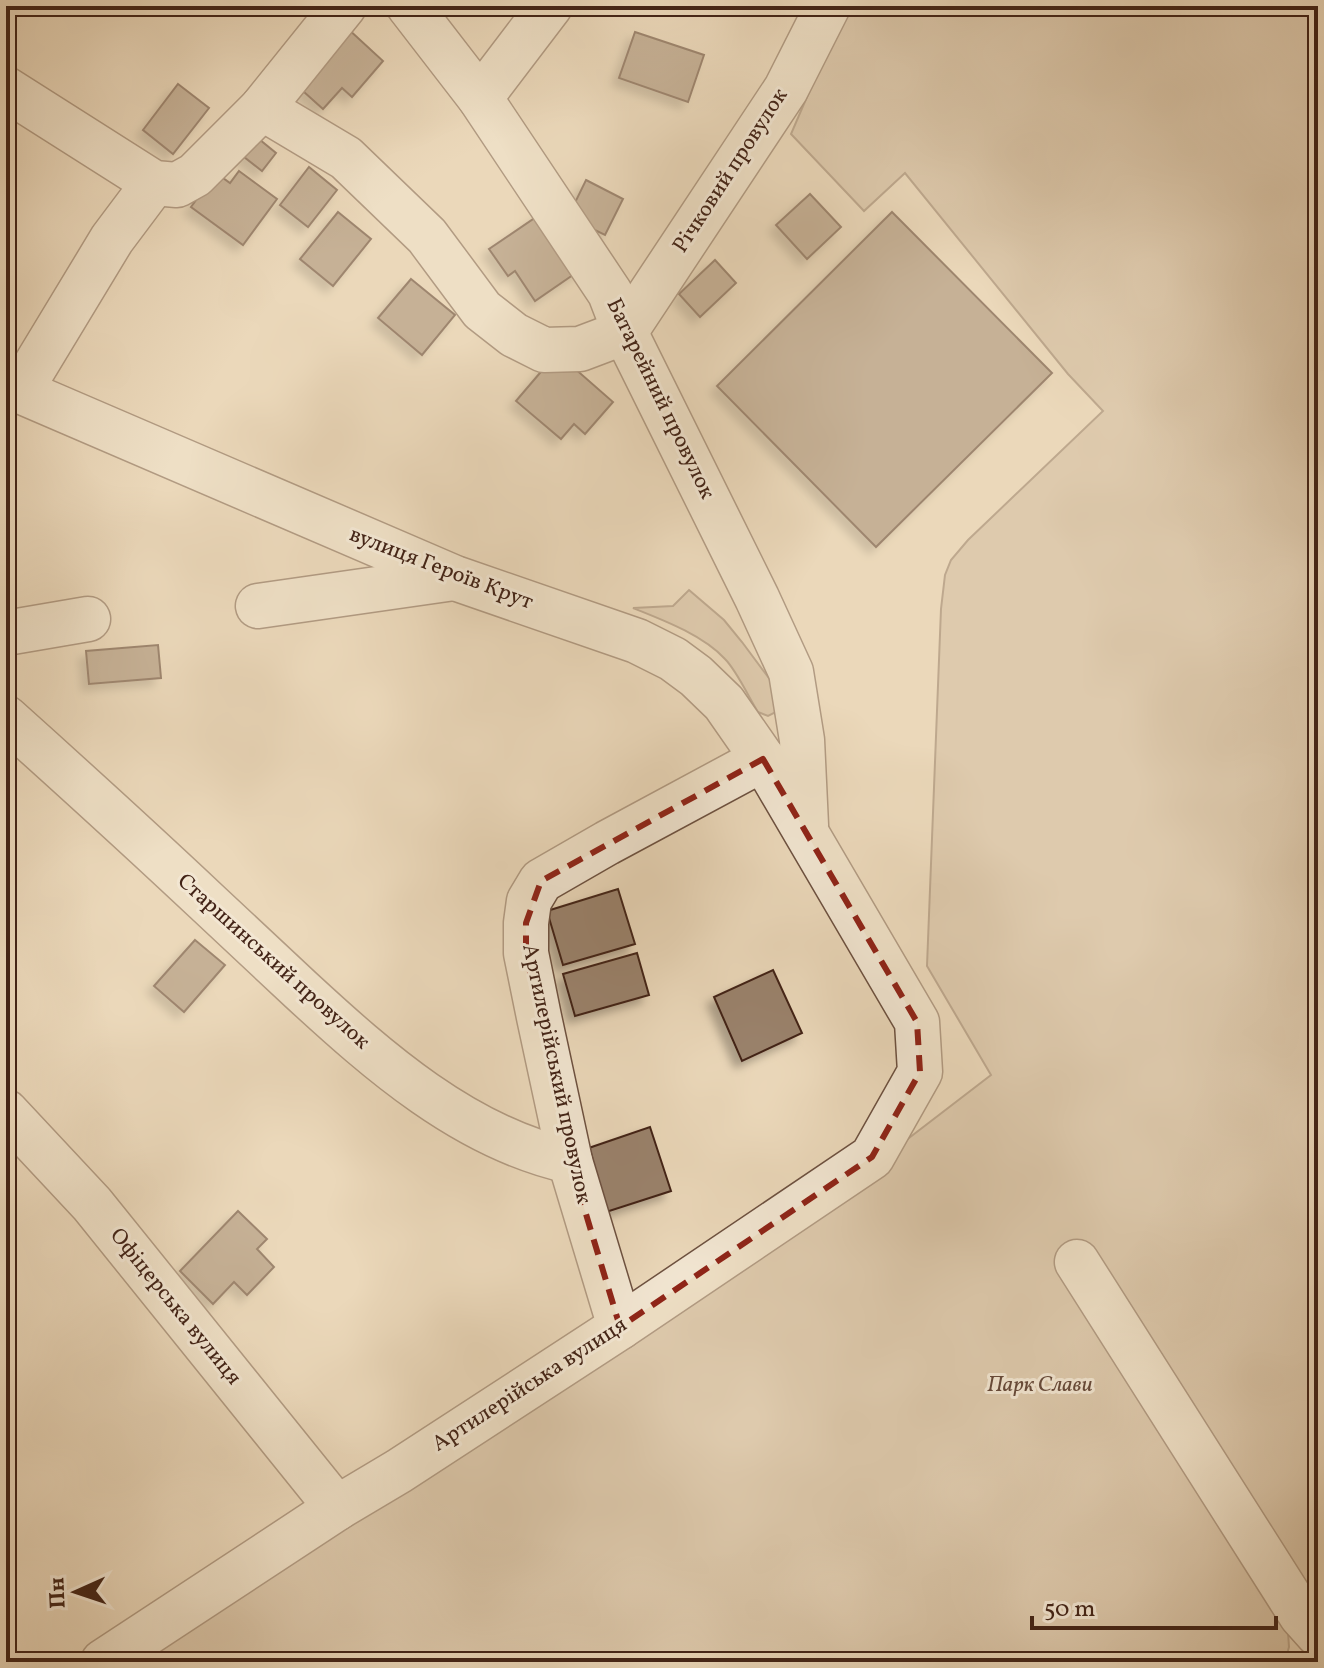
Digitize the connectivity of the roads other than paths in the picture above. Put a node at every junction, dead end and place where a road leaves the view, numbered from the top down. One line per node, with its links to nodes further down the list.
1 (344, 6): 7 (street)
2 (409, 6): 6 (street, Батарейний провулок)
3 (550, 6): 6 (street)
4 (828, 6): 9 (street, Річковий провулок)
5 (6, 89): 8 (street)
6 (480, 98): 9 (street, Батарейний провулок)
7 (262, 108): 8 (street); 9 (street)
8 (154, 183): 10 (street)
9 (625, 332): 17 (street, Батарейний провулок)
10 (13, 388): 11 (street, вулиця Героїв Крут)
11 (455, 578): 12 (street); 16 (street, вулиця Героїв Крут)
12 (258, 606)
13 (88, 619): 14 (street)
14 (6, 633)
15 (6, 718): 20 (street, Старшинський провулок)
16 (763, 759): 17 (street, вулиця Героїв Крут); 20 (street, Артилерійський провулок)
17 (807, 835): 18 (street, вулиця Героїв Крут)
18 (920, 1072): 22 (street, Артилерійська вулиця)
19 (6, 1112): 23 (street, Офіцерська вулиця)
20 (570, 1161): 22 (street, Артилерійський провулок)
21 (1077, 1262): 24 (street)
22 (620, 1327): 23 (street, Артилерійська вулиця)
23 (337, 1508): 25 (street, Артилерійська вулиця)
24 (1318, 1634)
25 (103, 1662)

